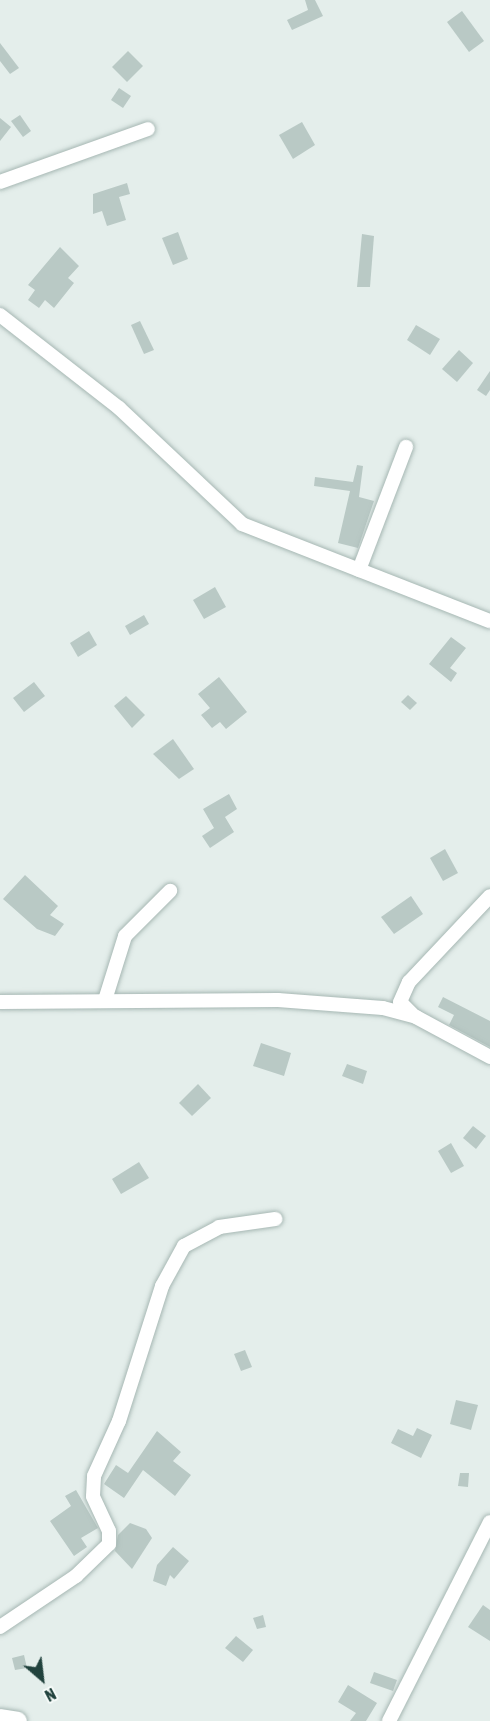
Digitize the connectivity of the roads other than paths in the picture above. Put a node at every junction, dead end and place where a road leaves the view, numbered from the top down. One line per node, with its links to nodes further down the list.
1 (148, 129): 2 (street)
2 (0, 182)
3 (0, 315): 5 (street)
4 (406, 447): 5 (street)
5 (359, 570): 6 (street)
6 (490, 621)
7 (170, 891): 9 (street)
8 (490, 896): 11 (street)
9 (105, 1000): 10 (street); 11 (street)
10 (0, 1002)
11 (416, 1017): 12 (street)
12 (490, 1057)
13 (275, 1219): 15 (street)
14 (490, 1522): 18 (street)
15 (0, 1627)
16 (0, 1718): 17 (main road)
17 (18, 1721)
18 (389, 1721)

